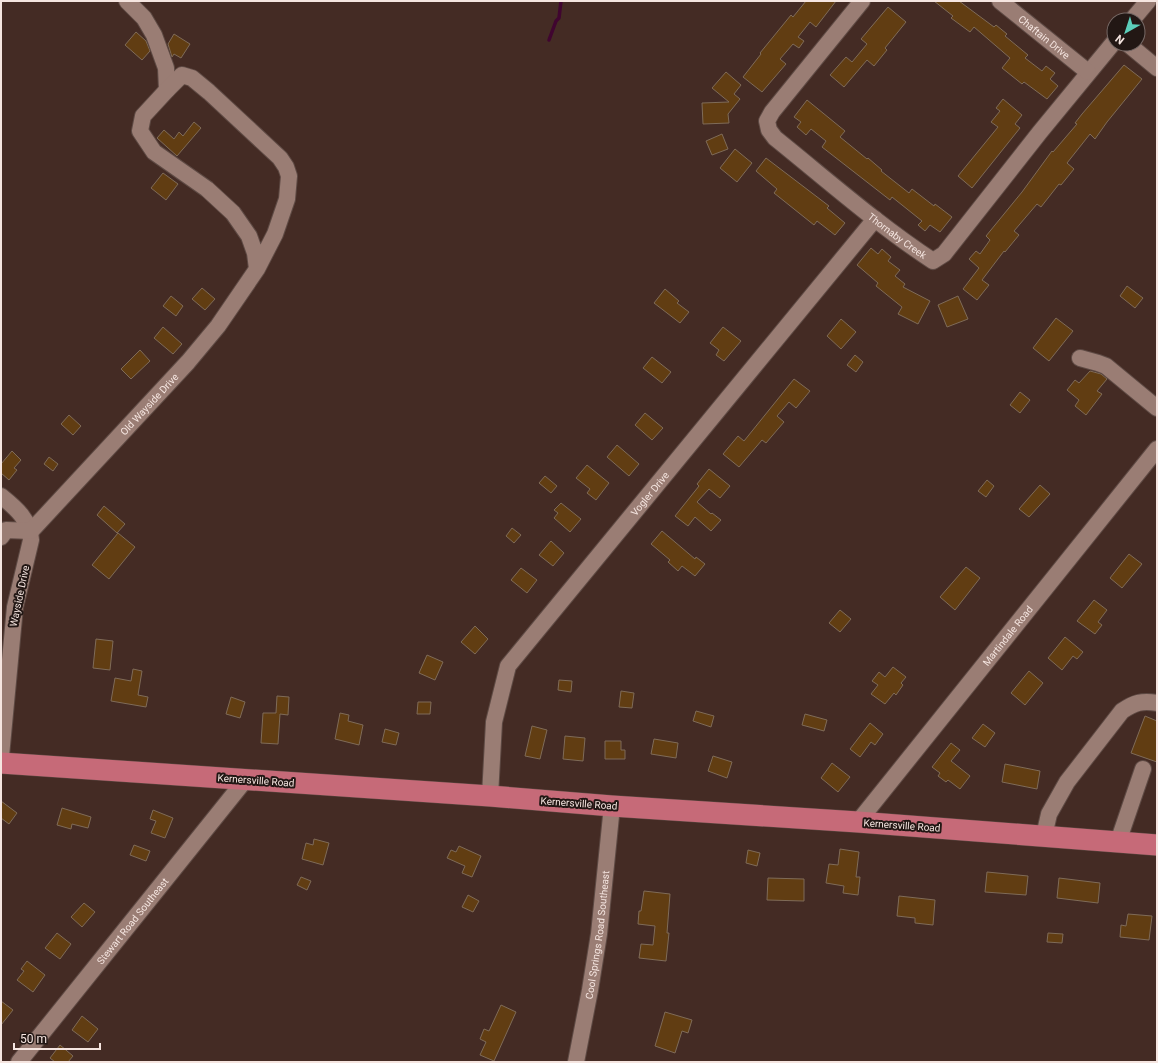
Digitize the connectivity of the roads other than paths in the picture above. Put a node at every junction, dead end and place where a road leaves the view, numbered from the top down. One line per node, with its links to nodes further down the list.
1 (127, 1): 8 (street)
2 (862, 1): 9 (street, Thornaby Creek)
3 (1000, 1): 7 (street, Chaftain Drive)
4 (1106, 51): 7 (street, Thornaby Creek)
5 (1138, 52): 6 (street)
6 (1157, 68)
7 (1088, 72): 9 (street, Thornaby Creek)
8 (167, 90): 10 (street); 10 (street, Old Wayside Drive)
9 (876, 219): 23 (street, Vogler Drive)
10 (257, 269): 16 (street, Old Wayside Drive)
11 (1080, 358): 12 (street)
12 (1157, 408)
13 (1157, 449): 25 (street, Martindale Road)
14 (1, 496): 16 (street, Wayside Drive)
15 (3, 531): 16 (street)
16 (30, 531): 17 (street, Wayside Drive)
17 (8, 605): 19 (street, Wayside Drive)
18 (1157, 702): 26 (street)
19 (1, 756)
20 (1, 763): 22 (main road, Kernersville Road)
21 (1143, 769): 27 (street)
22 (246, 780): 23 (main road, Kernersville Road); 29 (street, Stewart Road Southeast)
23 (490, 796): 24 (main road, Kernersville Road)
24 (612, 806): 25 (main road, Kernersville Road); 30 (street, Cool Springs Road Southeast)
25 (858, 822): 26 (main road, Kernersville Road)
26 (1044, 836): 27 (main road, Kernersville Road)
27 (1118, 842): 28 (main road, Kernersville Road)
28 (1157, 845)
29 (19, 1062)
30 (576, 1062)

